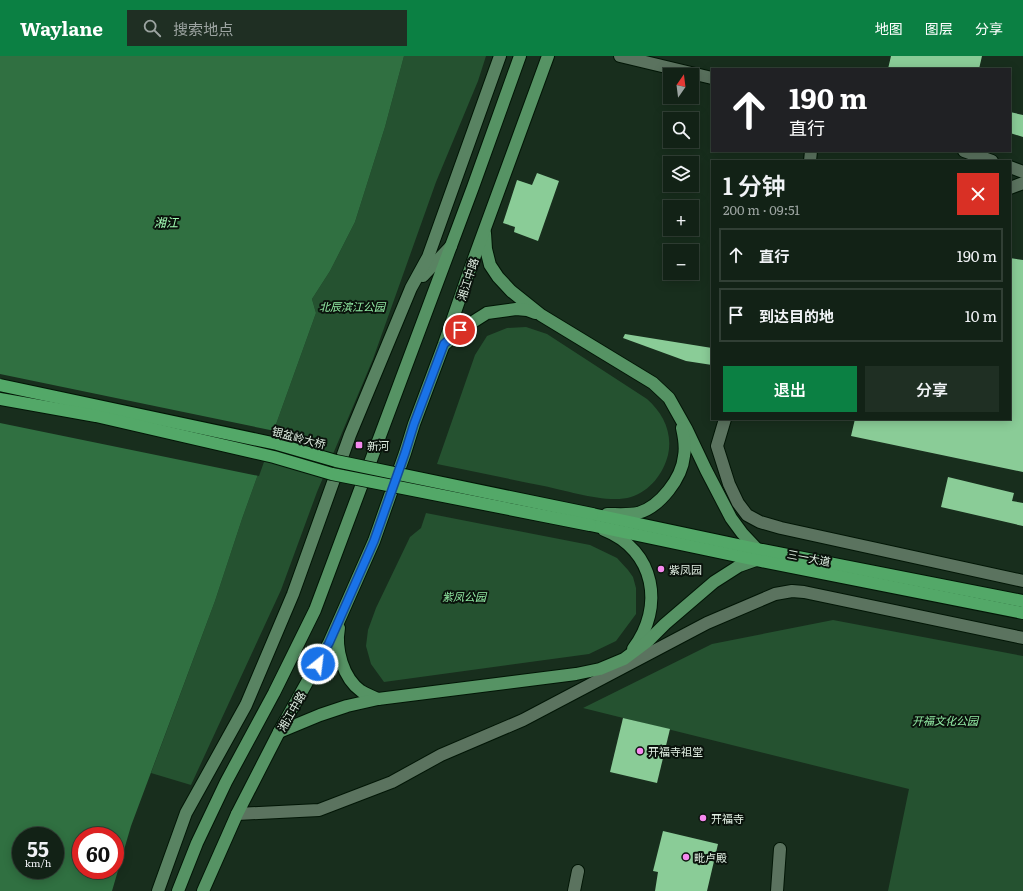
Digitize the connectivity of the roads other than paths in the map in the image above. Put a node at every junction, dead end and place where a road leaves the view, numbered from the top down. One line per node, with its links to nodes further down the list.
1 (500, 56): 14 (street)
2 (520, 56): 13 (main road, 湘江中路)
3 (548, 56): 12 (main road, 湘江中路)
4 (620, 56): 5 (street)
5 (711, 78)
6 (967, 152): 7 (street)
7 (989, 160)
8 (1011, 167): 9 (street)
9 (1023, 172)
10 (1023, 183): 11 (street)
11 (1011, 188)
12 (485, 228): 15 (main road); 16 (main road, 湘江中路)
13 (450, 246): 14 (street); 35 (main road, 湘江中路)
14 (411, 288): 34 (street)
15 (541, 315): 16 (main road); 19 (main road)
16 (444, 344): 26 (main road, 湘江中路)
17 (0, 385): 21 (highway, 银盆岭大桥, bridge)
18 (0, 399): 21 (highway, bridge)
19 (679, 415): 21 (main road); 22 (main road)
20 (725, 420): 23 (street)
21 (591, 520): 22 (highway, 三一大道); 28 (main road)
22 (756, 555): 24 (highway, 三一大道); 25 (highway, 三一大道); 28 (main road)
23 (1023, 581)
24 (1023, 600)
25 (1023, 613)
26 (341, 617): 29 (main road); 30 (main road, 湘江中路)
27 (1023, 638): 31 (street)
28 (624, 659): 29 (main road)
29 (378, 700): 30 (main road)
30 (279, 732): 31 (main road, 湘江中路)
31 (237, 814): 36 (main road, 湘江中路)
32 (780, 849): 38 (street)
33 (578, 871): 37 (street)
34 (158, 891)
35 (178, 891)
36 (203, 891)
37 (574, 891)
38 (777, 891)

